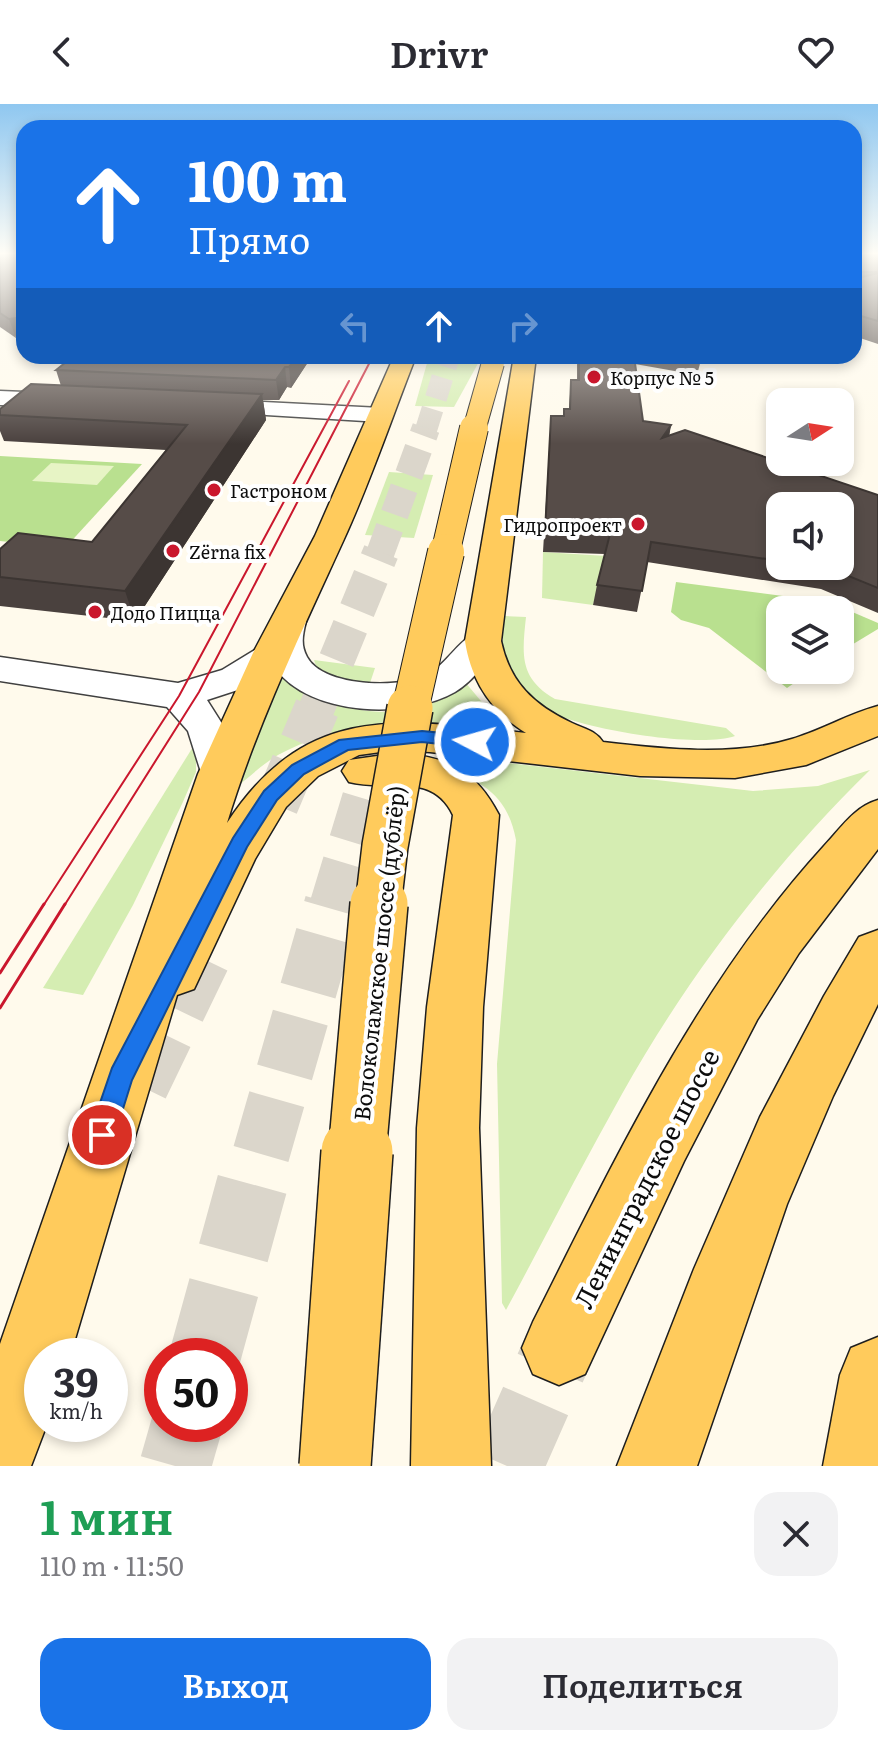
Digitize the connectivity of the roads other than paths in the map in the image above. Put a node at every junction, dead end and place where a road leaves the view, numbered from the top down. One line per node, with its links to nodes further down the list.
1 (402, 364): 7 (main road)
2 (502, 364): 22 (main road, Волоколамское шоссе (дублёр), bridge)
3 (505, 364): 9 (main road)
4 (0, 398): 5 (street)
5 (105, 402)
6 (179, 405): 7 (street)
7 (381, 415): 8 (main road)
8 (280, 637): 9 (street); 11 (street); 14 (main road)
9 (483, 641): 13 (main road)
10 (0, 669): 11 (street)
11 (179, 696): 14 (street)
12 (878, 719): 13 (main road)
13 (625, 759): 16 (main road)
14 (220, 774): 18 (main road)
15 (878, 817): 19 (main road, Ленинградское шоссе)
16 (254, 823): 18 (main road); 23 (main road)
17 (878, 953): 24 (main road)
18 (121, 1077): 21 (main road)
19 (559, 1348)
20 (878, 1375): 25 (main road)
21 (0, 1446)
22 (335, 1466)
23 (451, 1466)
24 (657, 1466)
25 (863, 1466)

